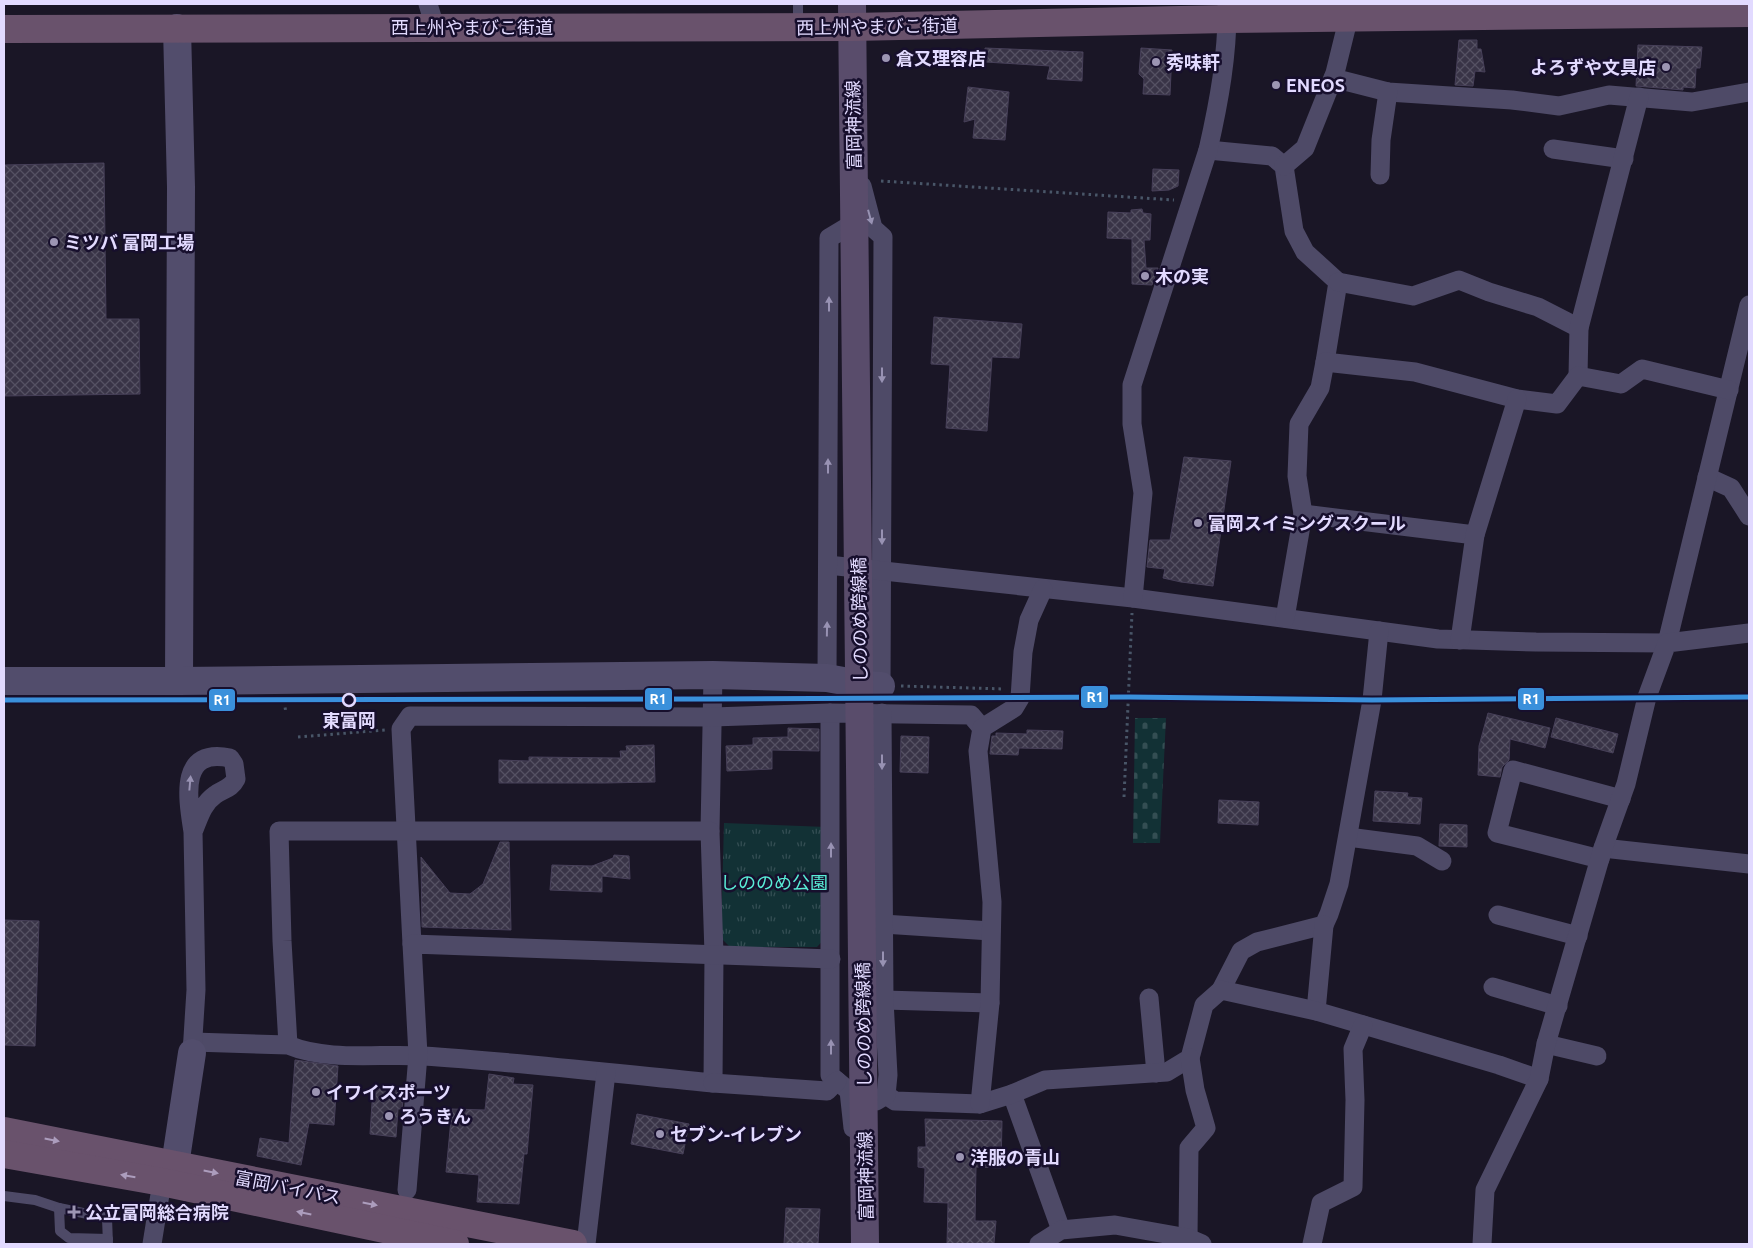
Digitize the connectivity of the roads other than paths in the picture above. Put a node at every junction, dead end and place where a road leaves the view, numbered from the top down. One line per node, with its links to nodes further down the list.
1 (1587, 9): 3 (highway, 西上州やまびこ街道); 4 (highway, 西上州やまびこ街道)
2 (1227, 11): 3 (highway, 西上州やまびこ街道); 7 (highway, 西上州やまびこ街道); 15 (street)
3 (1350, 11): 10 (street)
4 (1749, 13)
5 (431, 15): 6 (highway, 西上州やまびこ街道); 8 (highway, 西上州やまびこ街道)
6 (798, 15): 7 (highway, 西上州やまびこ街道)
7 (852, 15): 16 (main road, 富岡神流線)
8 (177, 28): 9 (highway, 西上州やまびこ街道); 45 (street)
9 (4, 29)
10 (1333, 78): 11 (street); 18 (street)
11 (1388, 92): 13 (street); 19 (street)
12 (1749, 92): 13 (street)
13 (1639, 97): 17 (street)
14 (1553, 149): 17 (street)
15 (1208, 150): 18 (street); 36 (street)
16 (853, 153): 20 (main road, 富岡神流線); 34 (street, one-way to 34)
17 (1624, 159): 23 (street)
18 (1284, 166): 21 (street)
19 (1380, 175)
20 (854, 223): 33 (street, one-way to 20); 87 (main road, しののめ跨線橋)
21 (1338, 282): 23 (street); 25 (street)
22 (1749, 305): 24 (street)
23 (1579, 328): 26 (street)
24 (1746, 339): 27 (street)
25 (1325, 362): 28 (street); 30 (street)
26 (1578, 376): 27 (street); 28 (street)
27 (1729, 390): 29 (street)
28 (1517, 399): 32 (street)
29 (1707, 477): 31 (street); 41 (street)
30 (1303, 514): 32 (street); 37 (street)
31 (1749, 516)
32 (1475, 534): 40 (street)
33 (828, 565): 34 (street); 43 (street, one-way to 33)
34 (882, 570): 35 (street); 46 (street)
35 (1043, 589): 36 (street); 50 (street)
36 (1132, 598): 37 (street)
37 (1285, 618): 38 (street)
38 (1379, 631): 40 (street); 55 (street)
39 (1749, 632): 41 (street)
40 (1460, 640): 41 (street)
41 (1667, 643): 51 (street)
42 (713, 676): 43 (street); 45 (street); 49 (street)
43 (827, 678): 46 (street)
44 (4, 680): 45 (street)
45 (179, 681)
46 (882, 686)
47 (830, 713): 48 (street); 49 (street); 66 (street, one-way to 47)
48 (882, 713): 50 (street); 60 (street, one-way to 60)
49 (712, 716): 52 (street); 53 (street)
50 (982, 728): 62 (street)
51 (1621, 799): 56 (street); 56 (street)
52 (406, 830): 53 (street); 64 (street); 76 (street)
53 (710, 830): 65 (street)
54 (193, 832): 77 (street)
55 (1348, 836): 57 (street); 61 (street)
56 (1602, 853): 58 (street); 63 (street)
57 (1442, 861)
58 (1749, 864)
59 (1498, 915): 63 (street)
60 (883, 924): 62 (street); 70 (street, one-way to 70)
61 (1324, 925): 68 (street); 73 (street)
62 (991, 931): 71 (street)
63 (1578, 936): 72 (street)
64 (412, 944): 65 (street); 78 (street)
65 (714, 954): 66 (street); 85 (street)
66 (831, 958): 84 (street, one-way to 66)
67 (1493, 987): 72 (street)
68 (1221, 990): 73 (street); 80 (street)
69 (1149, 998): 82 (street)
70 (884, 1000): 71 (street); 87 (street)
71 (990, 1003): 88 (street)
72 (1558, 1006): 75 (street)
73 (1316, 1011): 74 (street)
74 (1363, 1025): 83 (street); 106 (street)
75 (1546, 1044): 79 (street); 83 (street)
76 (288, 1045): 77 (street); 78 (street)
77 (192, 1048): 92 (street)
78 (418, 1055): 81 (street); 93 (street)
79 (1597, 1056)
80 (1190, 1058): 82 (street); 99 (street)
81 (606, 1073): 85 (street); 103 (street)
82 (1156, 1073): 86 (street)
83 (1539, 1079): 107 (street)
84 (837, 1081): 85 (street); 91 (street)
85 (713, 1083)
86 (1012, 1094): 88 (street); 96 (street)
87 (875, 1102): 88 (street); 91 (main road, 富岡神流線)
88 (980, 1104)
89 (4, 1131): 92 (highway, 富岡バイパス, one-way to 92)
90 (4, 1154): 92 (highway, 富岡バイパス, one-way to 90)
91 (864, 1155): 104 (main road, 富岡神流線)
92 (168, 1174): 97 (highway, 富岡バイパス, one-way to 92); 100 (street); 102 (highway, 富岡バイパス, one-way to 102)
93 (406, 1190)
94 (4, 1196): 95 (lane)
95 (60, 1208): 98 (lane); 98 (lane)
96 (1061, 1230): 99 (street); 105 (street)
97 (393, 1238): 101 (highway, 富岡バイパス)
98 (108, 1241)
99 (1195, 1241)
100 (152, 1244)
101 (455, 1244)
102 (573, 1244)
103 (586, 1244)
104 (865, 1244)
105 (1039, 1244)
106 (1312, 1244)
107 (1482, 1244)

